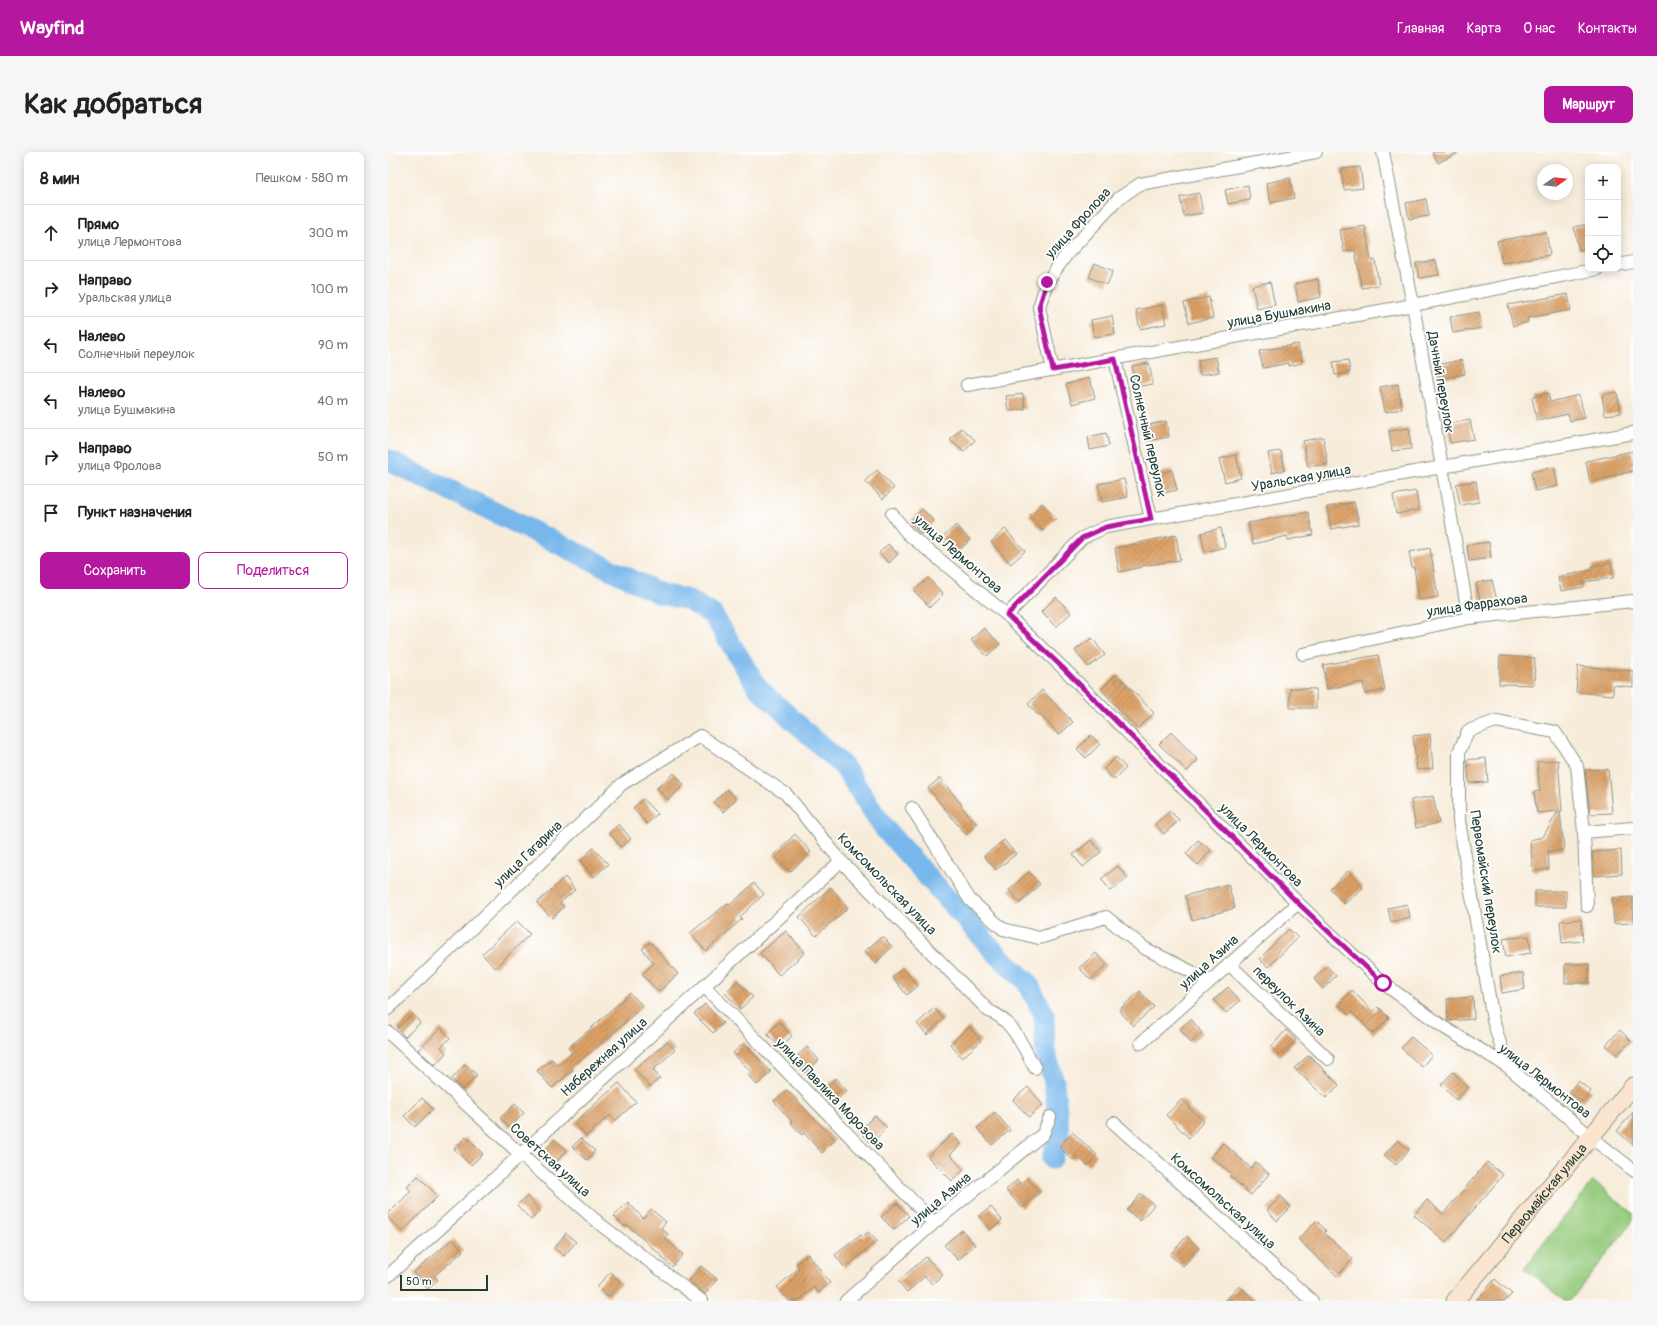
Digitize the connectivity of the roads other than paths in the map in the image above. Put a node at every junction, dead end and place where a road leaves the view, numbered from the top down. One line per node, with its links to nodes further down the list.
1 (1316, 152): 8 (street, улица Фролова)
2 (1383, 152): 6 (street, Дачный переулок)
3 (1633, 262): 4 (street)
4 (1621, 264)
5 (1585, 271): 6 (street, улица Бушмакина)
6 (1412, 305): 7 (street, улица Бушмакина); 11 (street, Дачный переулок)
7 (1115, 359): 8 (street, улица Бушмакина); 13 (street, Солнечный переулок)
8 (1053, 370): 9 (street, улица Бушмакина)
9 (967, 385)
10 (1633, 433): 11 (street, Уральская улица)
11 (1441, 468): 13 (street, Уральская улица); 16 (street, Дачный переулок)
12 (892, 514): 15 (street, улица Лермонтова)
13 (1151, 519): 15 (street, Уральская улица)
14 (1633, 601): 16 (street, улица Фаррахова)
15 (1007, 615): 23 (street, улица Лермонтова)
16 (1469, 618): 17 (street, улица Фаррахова)
17 (1303, 654)
18 (700, 736): 22 (street, Комсомольская улица); 28 (street, улица Гагарина)
19 (912, 808): 26 (street)
20 (1633, 828): 21 (street)
21 (1584, 832): 24 (street, Первомайский переулок); 32 (street, Первомайский переулок)
22 (841, 861): 27 (street, Набережная улица); 33 (street, Комсомольская улица)
23 (1298, 903): 25 (street, улица Азина); 32 (street, улица Лермонтова)
24 (1587, 906)
25 (1229, 964): 26 (street, улица Азина); 31 (street, переулок Азина)
26 (1210, 981): 30 (street, улица Азина)
27 (704, 986): 38 (street, Набережная улица); 40 (street, улица Павлика Морозова)
28 (388, 1009)
29 (388, 1032): 38 (street, Советская улица)
30 (1141, 1043)
31 (1328, 1059)
32 (1507, 1066): 37 (street, улица Лермонтова)
33 (1035, 1068)
34 (1633, 1086): 37 (street, Первомайская улица)
35 (1050, 1117): 40 (street, улица Азина)
36 (1114, 1123): 44 (street, Комсомольская улица)
37 (1591, 1137): 39 (street, улица Лермонтова); 45 (street, Первомайская улица)
38 (520, 1154): 41 (street, Набережная улица); 42 (street, Советская улица)
39 (1633, 1170)
40 (934, 1222): 43 (street, улица Азина)
41 (388, 1276)
42 (702, 1301)
43 (846, 1301)
44 (1312, 1301)
45 (1455, 1301)

